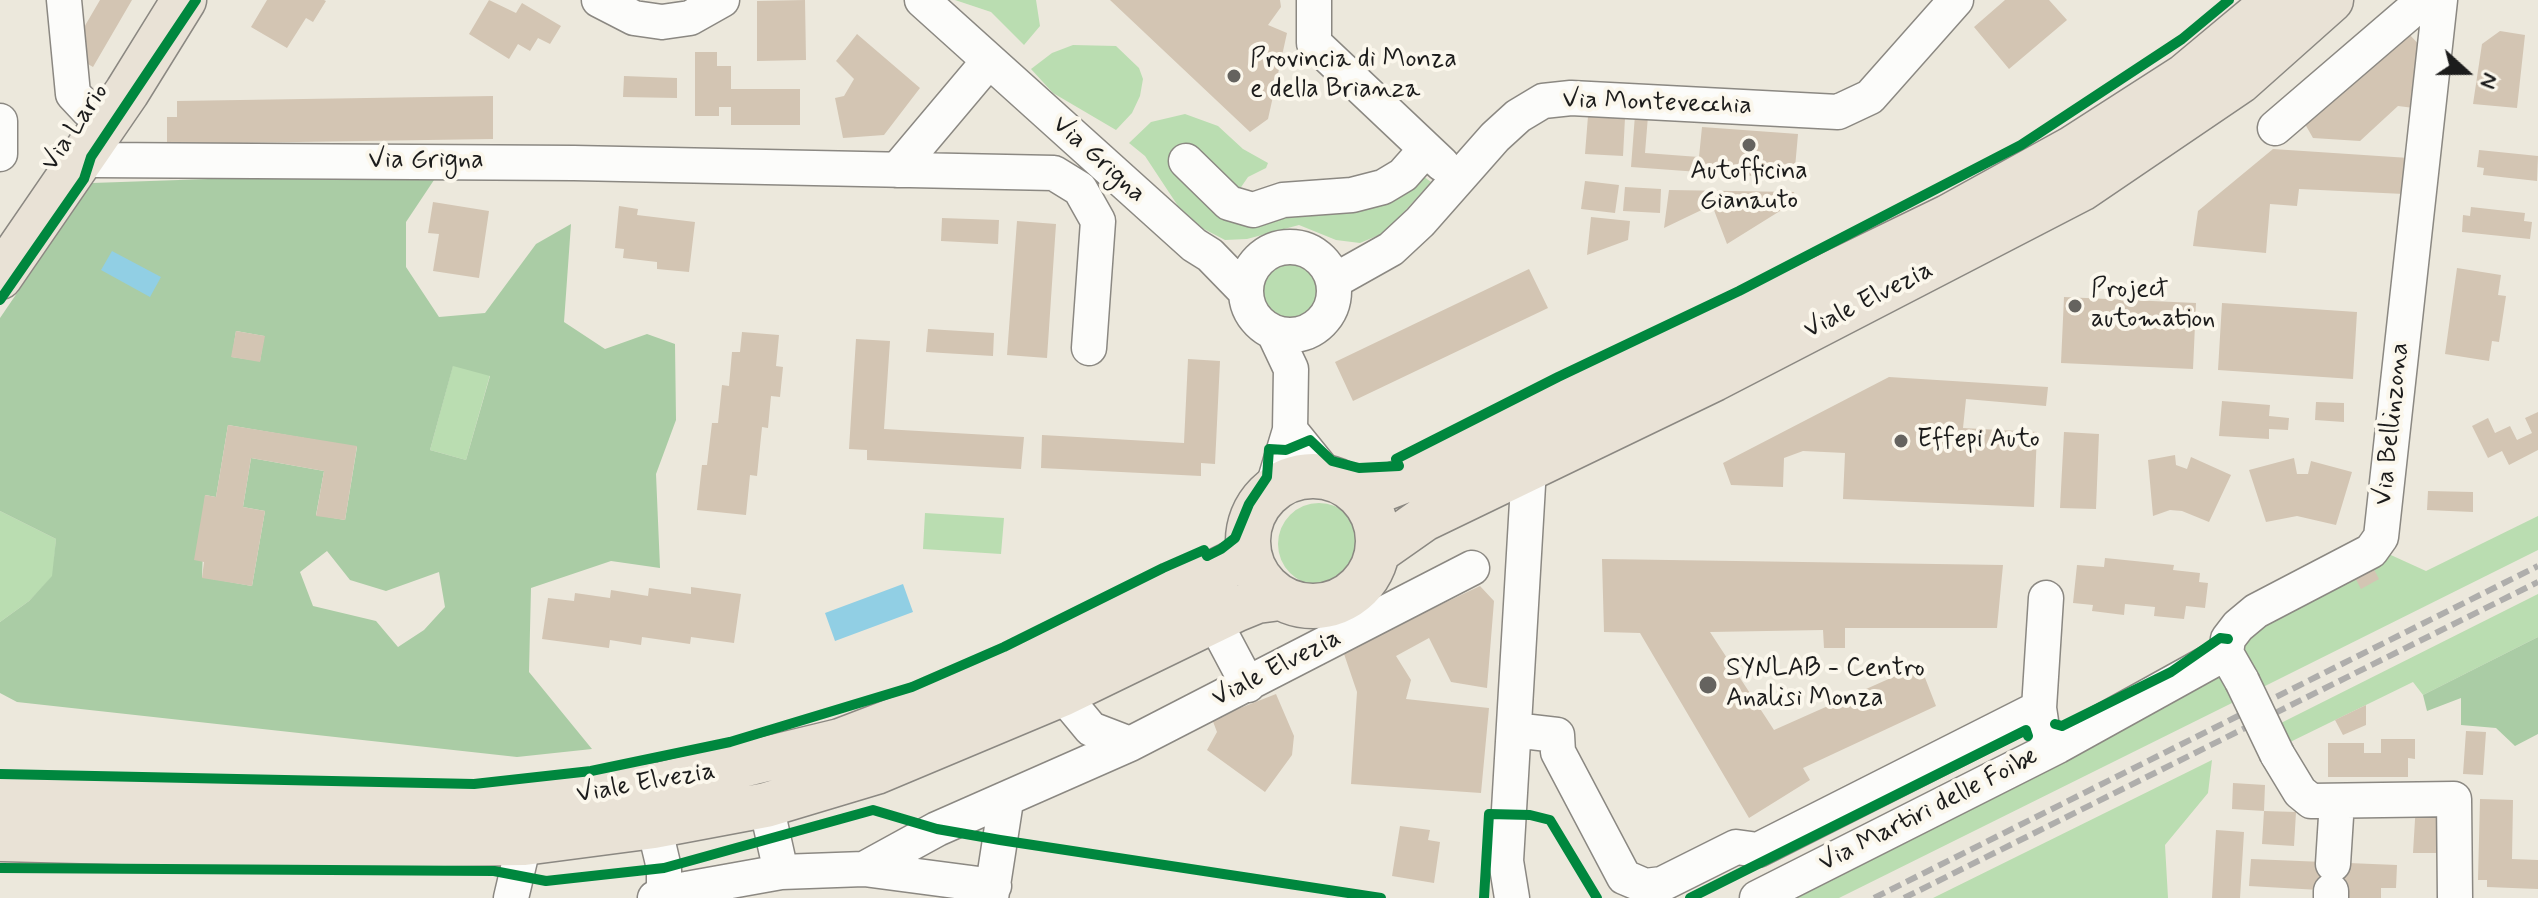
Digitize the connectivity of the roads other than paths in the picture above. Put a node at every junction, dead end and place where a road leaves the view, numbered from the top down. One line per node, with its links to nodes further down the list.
1 (64, 0): 15 (street)
2 (184, 0): 13 (main road, Via Lario)
3 (209, 0): 13 (street)
4 (599, 0): 11 (street)
5 (922, 0): 14 (street, Via Grigna)
6 (1314, 0): 18 (street)
7 (1956, 0): 23 (street, Via Montevecchia)
8 (2331, 0): 33 (main road, Viale Elvezia)
9 (2424, 0): 17 (street)
10 (2440, 0): 44 (street, Via Bellinzona)
11 (711, 4)
12 (2265, 4): 34 (main road, Viale Elvezia)
13 (158, 21): 15 (main road, Via Lario); 20 (main road, Via Lario)
14 (988, 62): 22 (street); 26 (street, Via Grigna)
15 (88, 110): 24 (main road, Via Lario)
16 (0, 121): 19 (street)
17 (2275, 128)
18 (1426, 149): 21 (street); 23 (street)
19 (0, 154)
20 (85, 154): 22 (street, Via Grigna); 25 (main road, Via Lario)
21 (1186, 161)
22 (897, 170): 30 (street, Via Grigna)
23 (1458, 179): 27 (street, Via Montevecchia)
24 (0, 235)
25 (0, 277)
26 (1251, 278): 27 (street); 29 (street)
27 (1334, 281): 28 (street)
28 (1311, 331): 29 (street); 31 (street)
29 (1274, 333): 31 (street)
30 (1089, 348)
31 (1291, 369): 32 (street)
32 (1290, 430): 34 (street); 35 (street)
33 (1529, 468): 36 (main road, Viale Elvezia); 37 (street)
34 (1345, 487): 35 (main road, Viale Elvezia); 38 (main road)
35 (1272, 490): 39 (main road)
36 (1474, 494): 37 (street); 38 (main road, Viale Elvezia)
37 (1525, 527): 48 (street)
38 (1377, 552): 41 (main road, Viale Elvezia)
39 (1249, 555): 41 (main road); 51 (main road, Viale Elvezia)
40 (1472, 568): 45 (street, Viale Elvezia)
41 (1280, 598): 43 (main road, Viale Elvezia)
42 (2046, 598): 47 (street)
43 (1213, 619): 45 (street); 46 (main road, Viale Elvezia)
44 (2234, 667): 50 (street, Via Martiri delle Foibe); 53 (street, bridge)
45 (1248, 685): 49 (street, Viale Elvezia)
46 (1062, 694): 49 (street); 54 (main road, Viale Elvezia)
47 (2039, 708): 48 (street); 50 (street)
48 (1514, 730): 64 (street)
49 (1130, 744): 52 (street, Viale Elvezia)
50 (2058, 746): 65 (street, Via Martiri delle Foibe)
51 (0, 800)
52 (1006, 801): 58 (street, Viale Elvezia); 61 (street)
53 (2337, 801): 60 (street); 66 (street)
54 (766, 805): 55 (main road, Viale Elvezia); 59 (street)
55 (654, 826): 57 (main road, Viale Elvezia); 62 (street)
56 (0, 839): 57 (main road, Viale Elvezia)
57 (524, 843): 63 (street)
58 (864, 869): 59 (street, Viale Elvezia); 61 (street, Viale Elvezia)
59 (781, 872): 62 (street, Viale Elvezia)
60 (2331, 884)
61 (992, 892)
62 (660, 896)
63 (511, 898)
64 (1512, 898)
65 (1757, 898)
66 (2455, 898)

